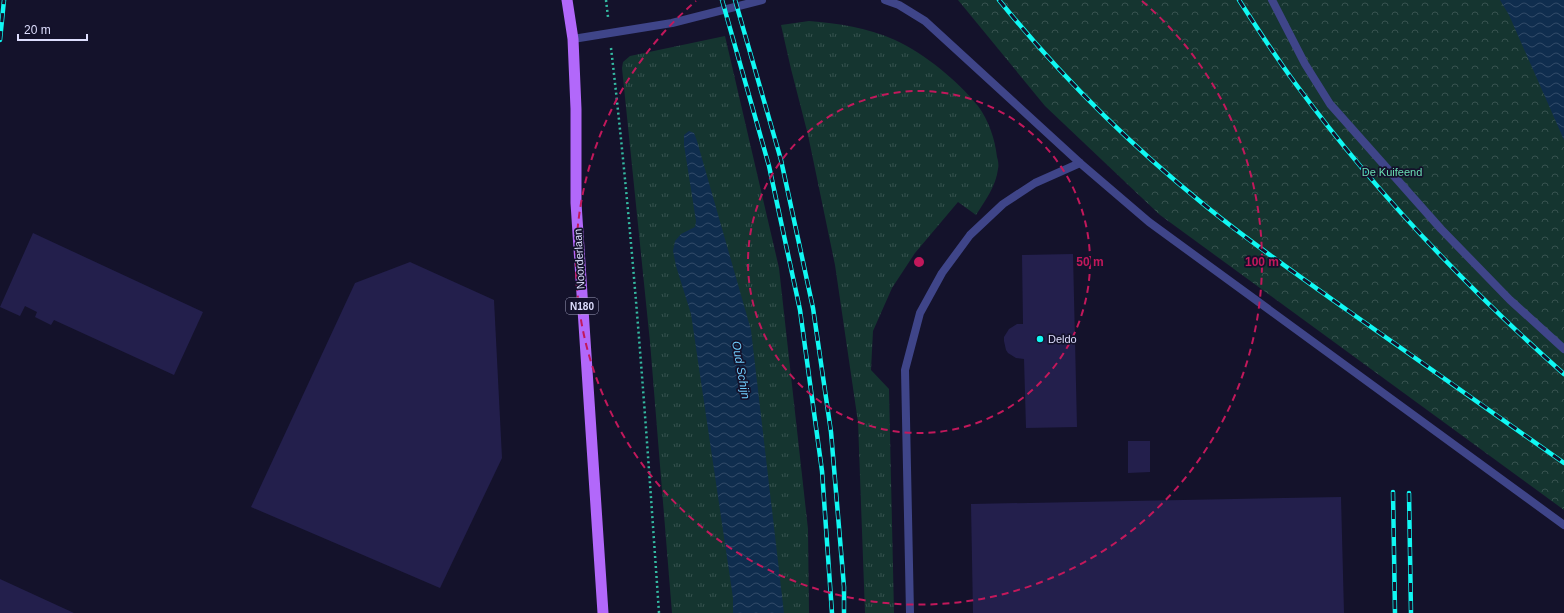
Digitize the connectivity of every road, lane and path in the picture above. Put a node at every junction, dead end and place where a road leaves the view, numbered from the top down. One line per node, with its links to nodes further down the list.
1 (567, 0): 7 (main road, Noorderlaan / N180)
2 (606, 0): 6 (path)
3 (762, 0): 6 (street)
4 (885, 0): 8 (street)
5 (1272, 0): 9 (street)
6 (610, 33): 7 (street); 12 (path)
7 (573, 39): 11 (main road, Noorderlaan / N180)
8 (1080, 164): 10 (street); 13 (street)
9 (1564, 349)
10 (1564, 525)
11 (603, 613)
12 (660, 613)
13 (910, 613)

